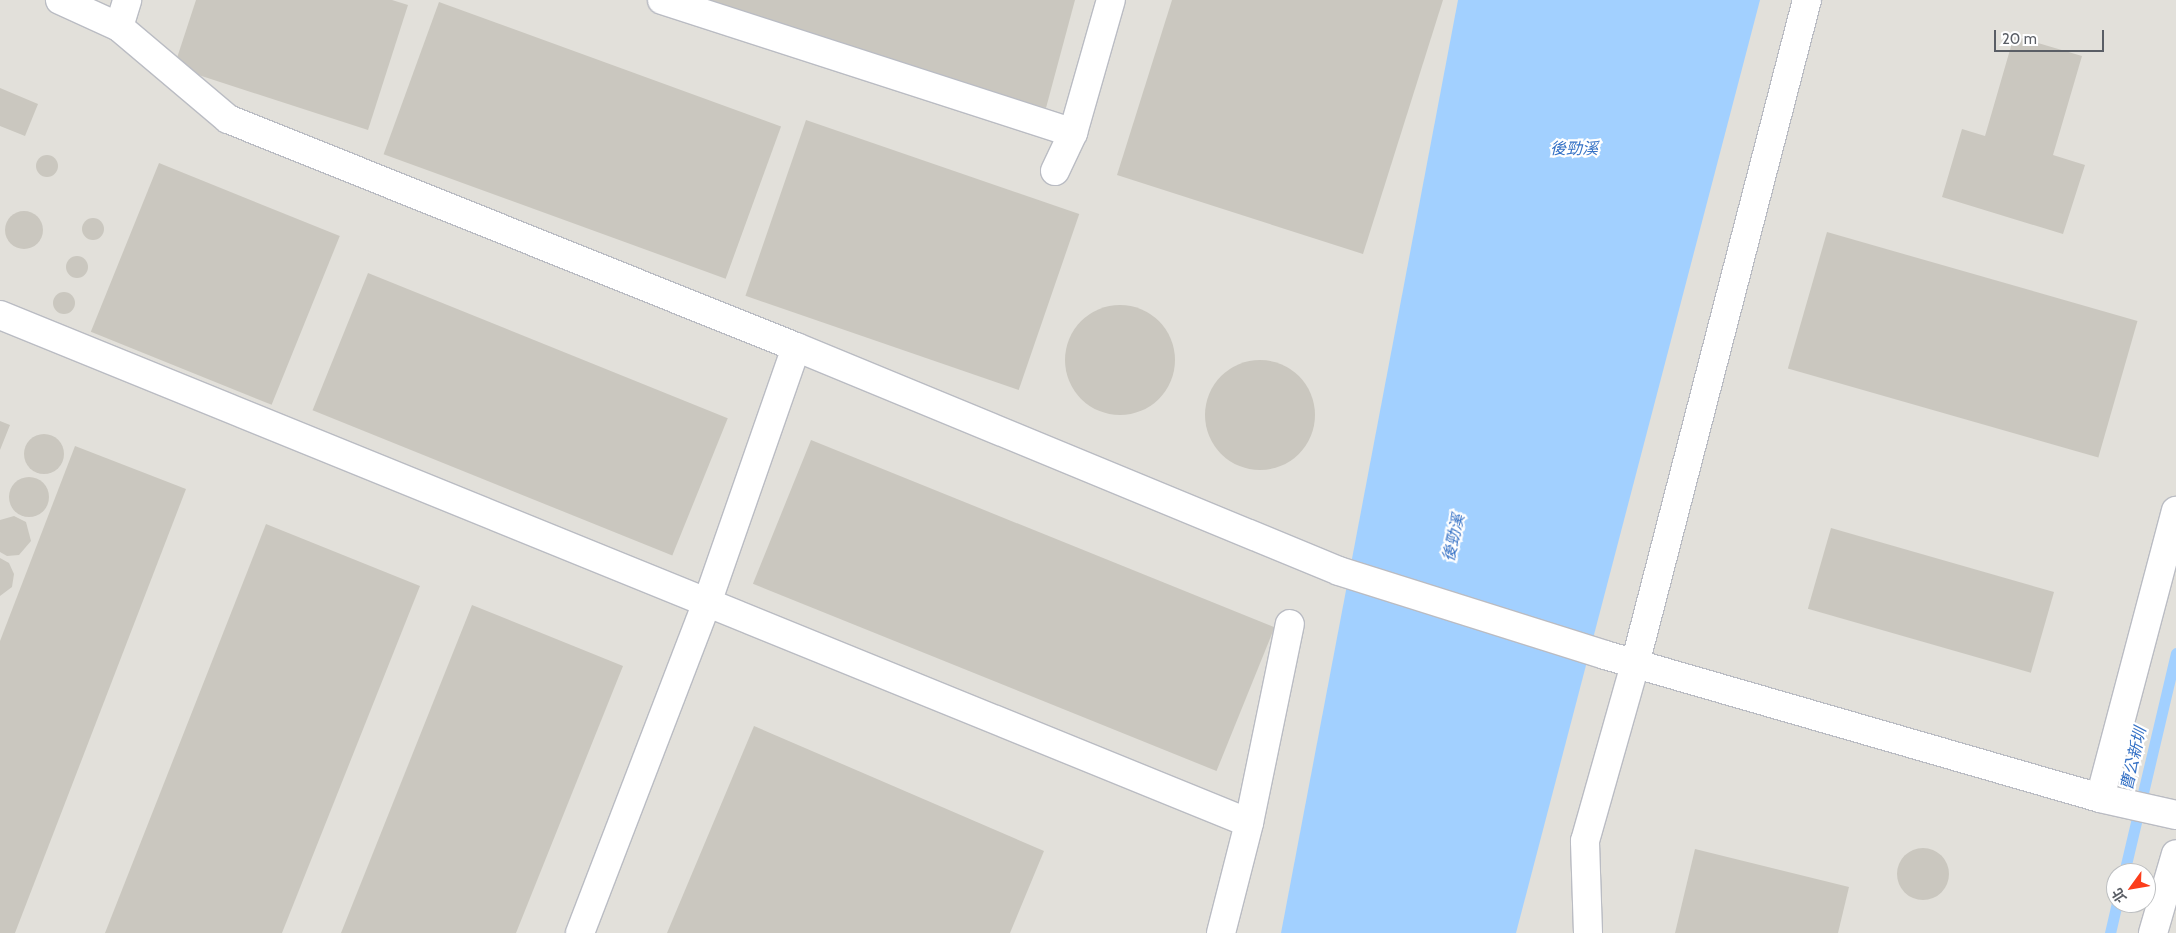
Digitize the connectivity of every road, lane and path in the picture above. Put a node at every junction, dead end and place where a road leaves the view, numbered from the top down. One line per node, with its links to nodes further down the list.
1 (60, 0): 6 (lane)
2 (127, 0): 6 (lane)
3 (662, 0): 7 (lane)
4 (1111, 0): 7 (lane)
5 (1807, 0): 14 (lane)
6 (119, 27): 10 (lane)
7 (1073, 133): 8 (lane)
8 (1055, 171)
9 (0, 315): 12 (lane)
10 (796, 346): 12 (lane); 14 (lane)
11 (2176, 511): 15 (lane)
12 (707, 603): 17 (lane); 19 (lane)
13 (1290, 624): 17 (lane)
14 (1635, 664): 15 (lane); 21 (lane)
15 (2109, 800): 16 (lane)
16 (2174, 814)
17 (1249, 823): 20 (lane)
18 (2176, 854): 22 (lane)
19 (580, 933)
20 (1221, 933)
21 (1588, 933)
22 (2153, 933)

